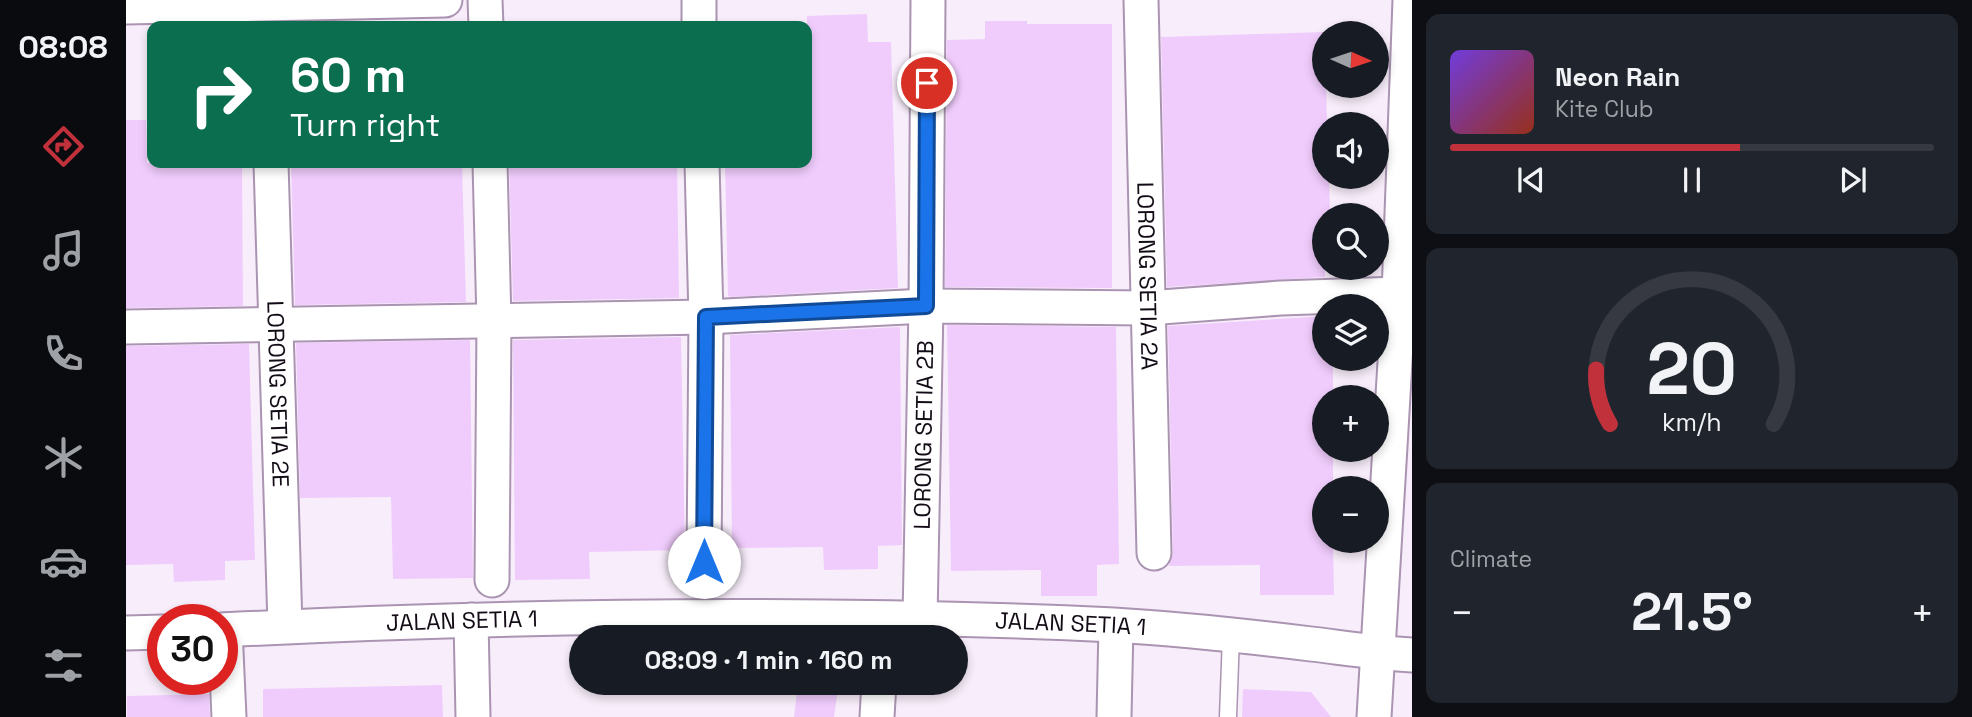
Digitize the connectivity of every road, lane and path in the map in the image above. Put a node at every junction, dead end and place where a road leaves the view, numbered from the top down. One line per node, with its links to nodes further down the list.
1 (445, 0): 8 (street)
2 (485, 0): 9 (street)
3 (698, 0): 10 (street)
4 (928, 0): 15 (street, LORONG SETIA 2B)
5 (1141, 0): 16 (street, LORONG SETIA 2A)
6 (1410, 0): 14 (street)
7 (126, 7): 8 (street)
8 (267, 15)
9 (486, 21)
10 (699, 21)
11 (271, 168): 19 (street, LORONG SETIA 2E)
12 (490, 168): 18 (street)
13 (702, 168): 17 (street)
14 (1399, 294): 16 (street); 34 (street)
15 (926, 306): 16 (street); 17 (street); 25 (street, LORONG SETIA 2B)
16 (1149, 308): 21 (street, LORONG SETIA 2A)
17 (706, 317): 18 (street); 22 (street)
18 (494, 322): 19 (street); 23 (street)
19 (275, 323): 20 (street); 28 (street, LORONG SETIA 2E)
20 (126, 327)
21 (1154, 553)
22 (704, 562)
23 (492, 580)
24 (471, 620): 26 (street, JALAN SETIA 1); 28 (street, JALAN SETIA 1); 39 (street)
25 (920, 620): 27 (street, JALAN SETIA 1); 29 (street, JALAN SETIA 1)
26 (837, 625)
27 (896, 625)
28 (285, 626): 30 (street, JALAN SETIA 1)
29 (1116, 626): 33 (street, JALAN SETIA 1); 41 (street)
30 (238, 629)
31 (147, 632): 32 (street)
32 (126, 633)
33 (1231, 636): 34 (street, JALAN SETIA 1); 42 (lane)
34 (1377, 653): 35 (street, JALAN SETIA 1); 43 (street)
35 (1412, 654)
36 (228, 695): 38 (street)
37 (878, 695): 40 (street)
38 (229, 717)
39 (473, 717)
40 (877, 717)
41 (1114, 717)
42 (1228, 717)
43 (1374, 717)

